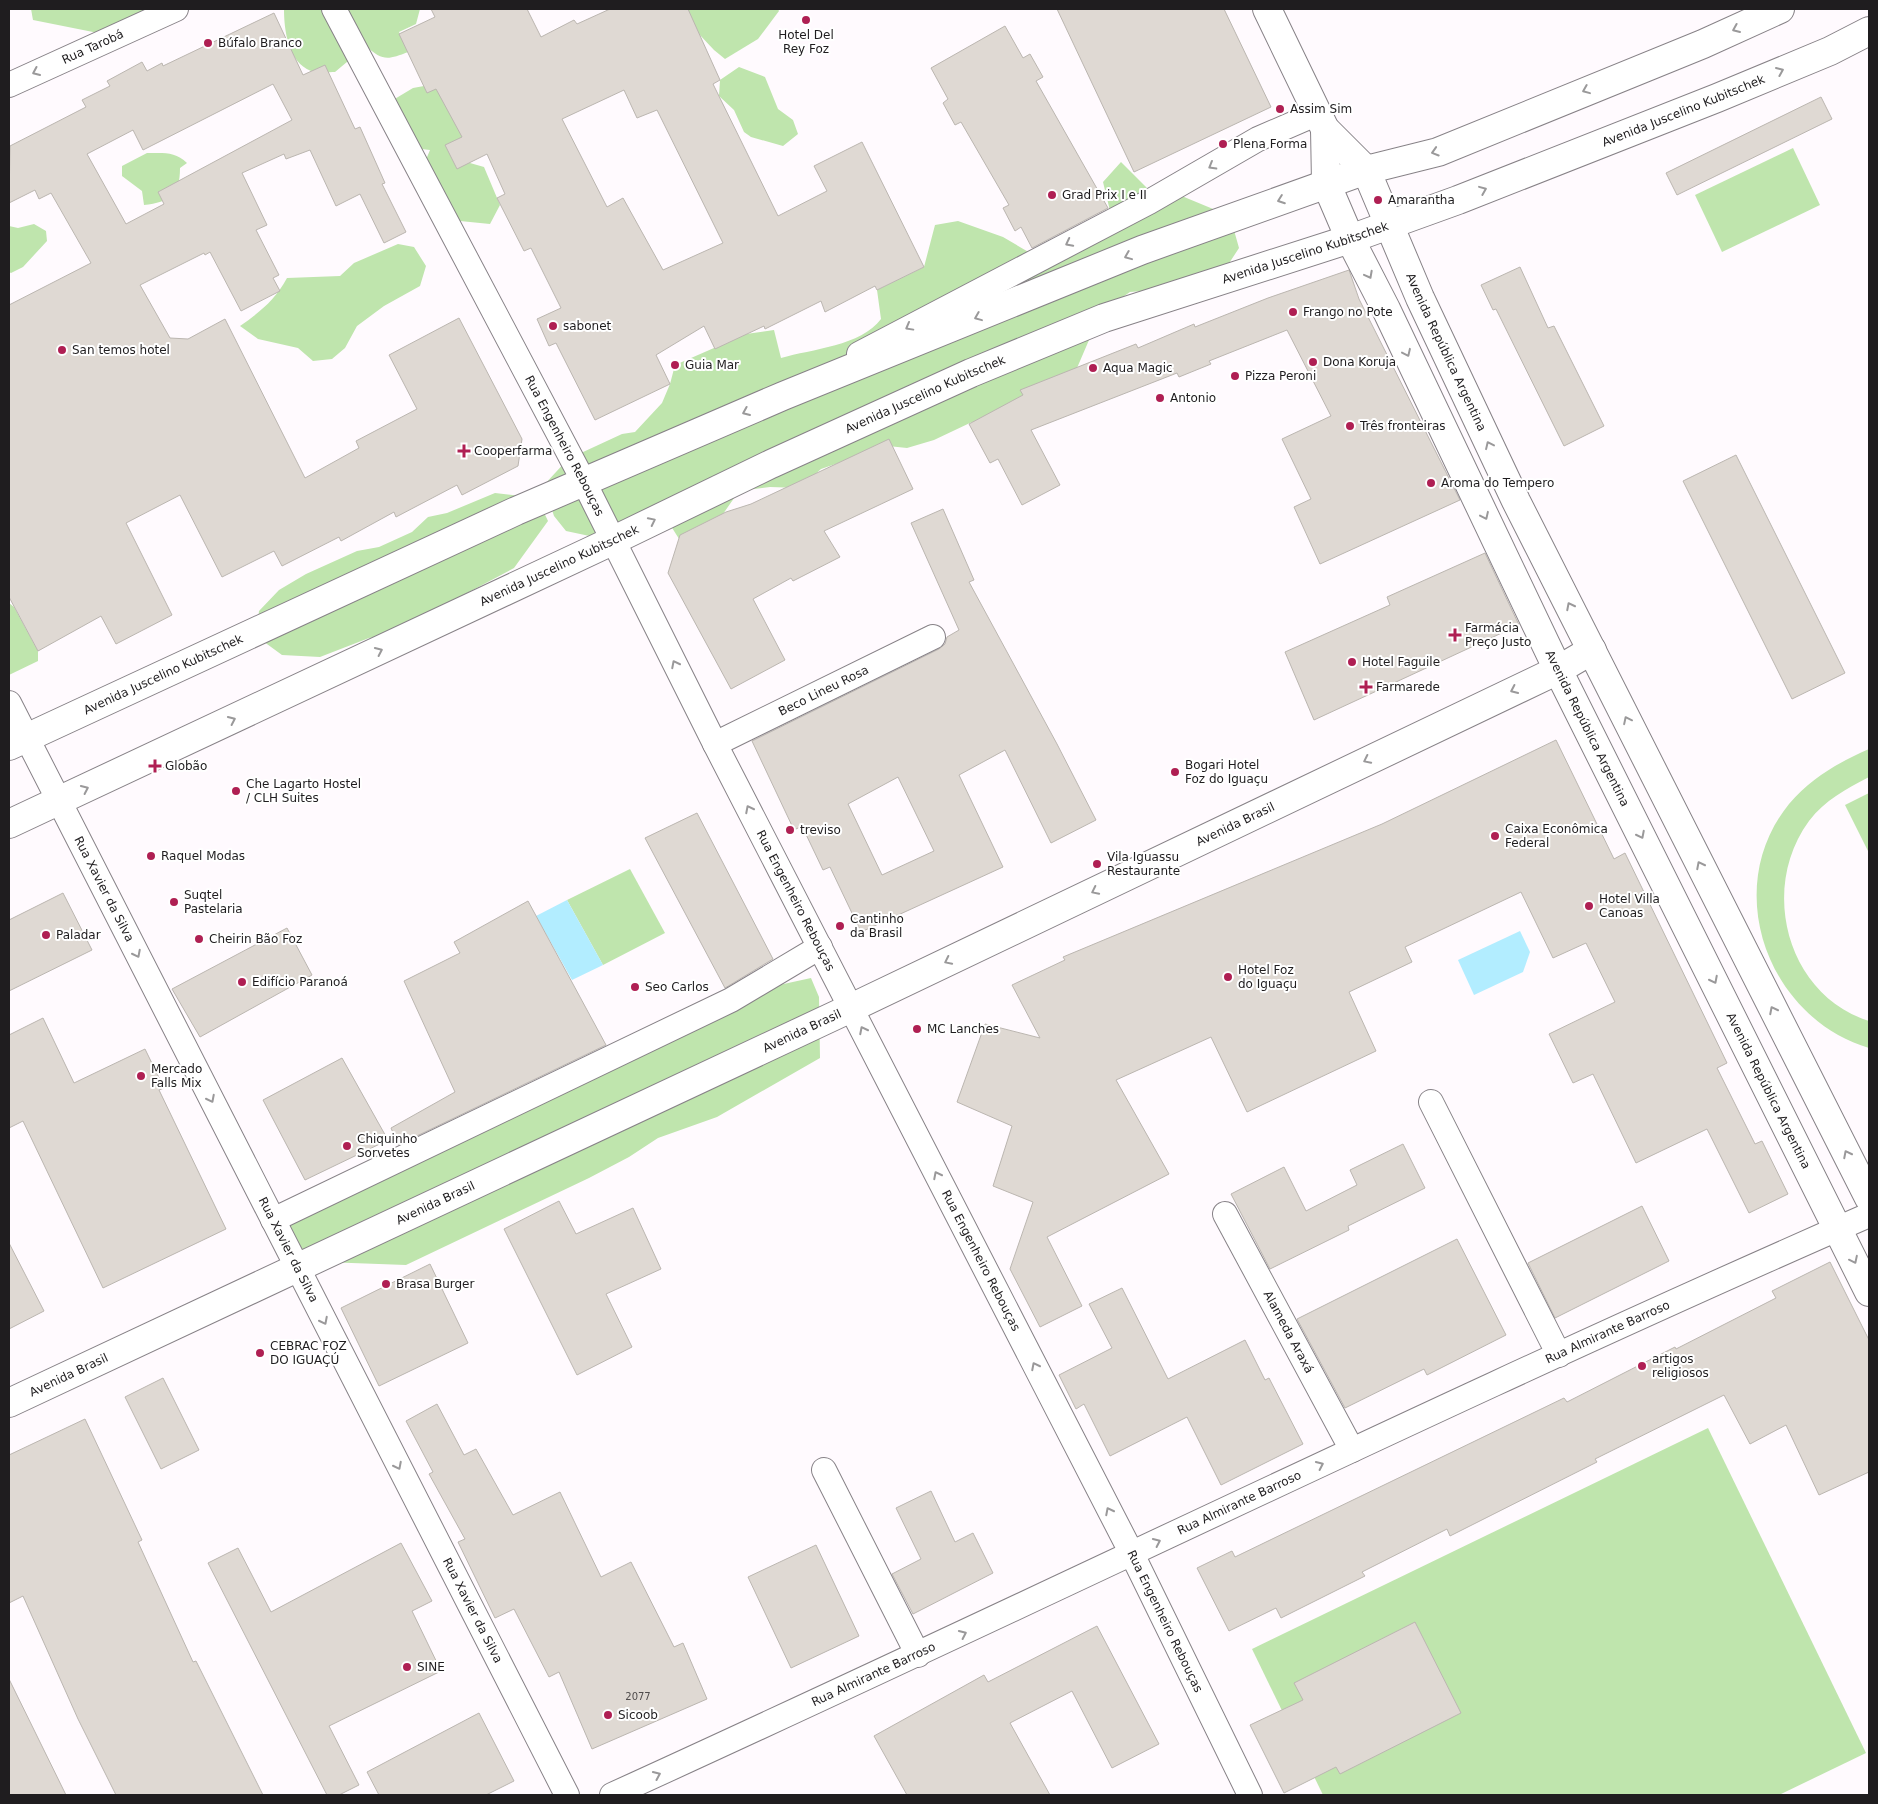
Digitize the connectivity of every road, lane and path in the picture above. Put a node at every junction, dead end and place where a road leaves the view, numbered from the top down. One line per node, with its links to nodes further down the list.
1 (176, 9): 6 (street, Rua Tarobá, one-way to 6)
2 (334, 9): 13 (street, Rua Engenheiro Rebouças)
3 (1267, 9): 7 (main road, Avenida República Argentina)
4 (1780, 9): 8 (main road, Avenida Juscelino Kubitschek, one-way to 8)
5 (1869, 31): 10 (main road, Avenida Juscelino Kubitschek, one-way to 5)
6 (9, 84)
7 (1322, 121): 8 (main road, Avenida República Argentina); 9 (main road, Avenida República Argentina); 12 (street, Avenida Juscelino Kubitschek, one-way to 12)
8 (1366, 170): 9 (main road, Avenida Juscelino Kubitschek); 10 (main road, Avenida República Argentina)
9 (1326, 183): 11 (main road, Avenida República Argentina); 12 (main road, Avenida Juscelino Kubitschek, one-way to 12)
10 (1388, 225): 11 (main road, Avenida Juscelino Kubitschek); 16 (main road, Avenida República Argentina, one-way to 10)
11 (1350, 239): 14 (main road, Avenida Juscelino Kubitschek, one-way to 11); 17 (main road, Avenida República Argentina, one-way to 17)
12 (784, 396): 13 (main road, Avenida Juscelino Kubitschek, one-way to 13)
13 (584, 482): 14 (street, Rua Engenheiro Rebouças); 19 (main road, Avenida Juscelino Kubitschek)
14 (612, 541): 20 (street, Rua Engenheiro Rebouças, one-way to 14); 21 (main road, Avenida Juscelino Kubitschek, one-way to 14)
15 (933, 636): 20 (street, Beco Lineu Rosa)
16 (1592, 650): 17 (main road, Avenida Brasil); 26 (main road, Avenida República Argentina, one-way to 16)
17 (1558, 670): 24 (main road, Avenida Brasil, one-way to 24); 30 (main road, Avenida República Argentina, one-way to 30)
18 (9, 703): 19 (street, Rua Xavier da Silva)
19 (18, 741): 21 (street, Rua Xavier da Silva)
20 (715, 744): 23 (street, Rua Engenheiro Rebouças, one-way to 20)
21 (59, 802): 22 (main road, Avenida Juscelino Kubitschek); 29 (street, Rua Xavier da Silva, one-way to 29)
22 (9, 824)
23 (820, 947): 24 (street, Rua Engenheiro Rebouças); 29 (street)
24 (851, 1008): 31 (main road, Avenida Brasil); 37 (street, Rua Engenheiro Rebouças, one-way to 24)
25 (1431, 1102): 33 (street)
26 (1869, 1198)
27 (1225, 1214): 35 (street, Alameda Araxá)
28 (1869, 1216): 30 (street, Rua Almirante Barroso)
29 (273, 1220): 31 (street, Rua Xavier da Silva)
30 (1838, 1229): 32 (main road, Avenida República Argentina, one-way to 32); 33 (street, Rua Almirante Barroso)
31 (296, 1267): 34 (main road, Avenida Brasil); 39 (street, Rua Xavier da Silva, one-way to 39)
32 (1869, 1292)
33 (1559, 1355): 35 (street, Rua Almirante Barroso)
34 (9, 1403)
35 (1352, 1450): 37 (street, Rua Almirante Barroso, one-way to 35)
36 (824, 1470): 38 (street)
37 (1132, 1554): 38 (street, Rua Almirante Barroso, one-way to 37); 41 (street, Rua Engenheiro Rebouças)
38 (918, 1655): 40 (street, Rua Almirante Barroso, one-way to 38)
39 (567, 1795)
40 (612, 1795)
41 (1250, 1795)

